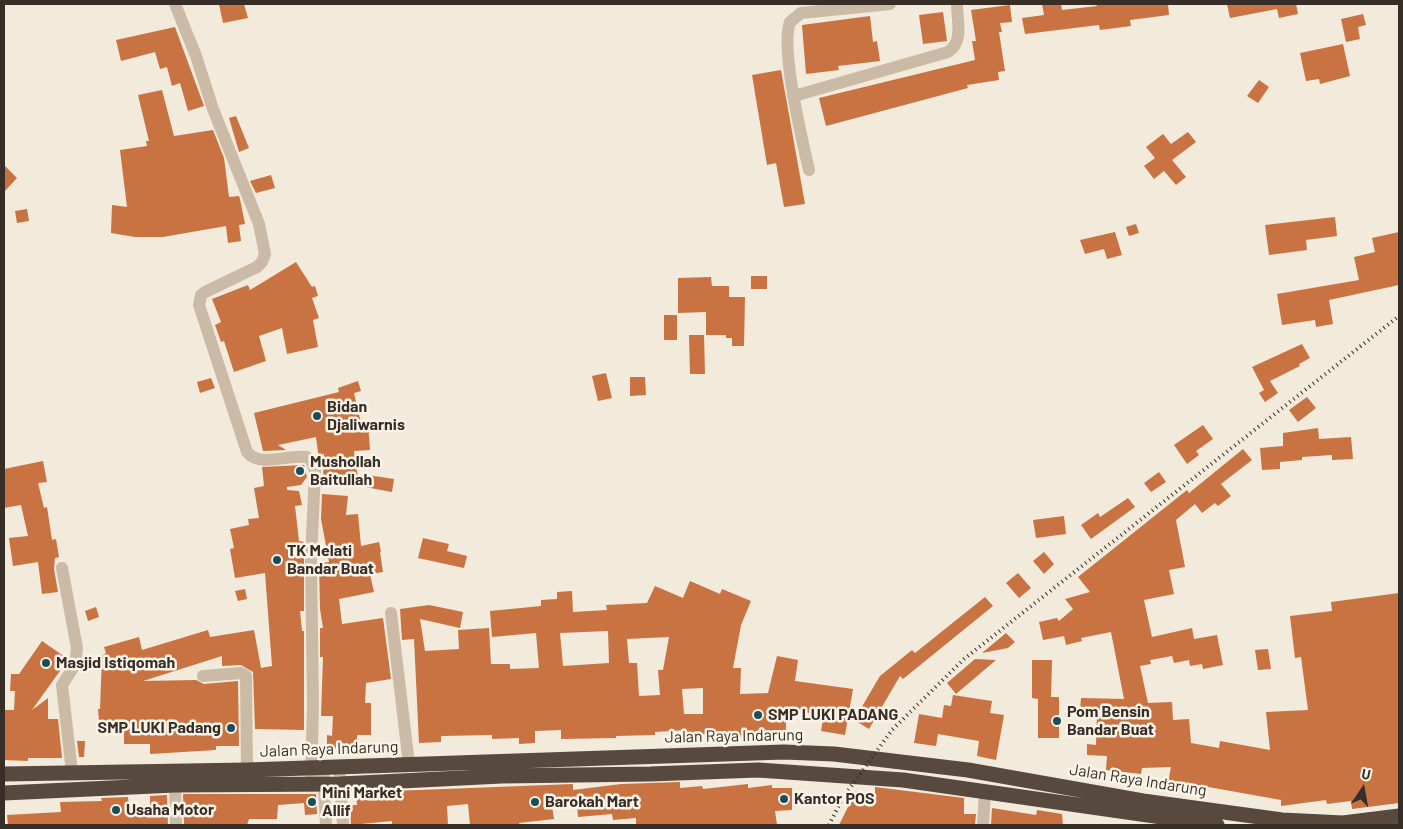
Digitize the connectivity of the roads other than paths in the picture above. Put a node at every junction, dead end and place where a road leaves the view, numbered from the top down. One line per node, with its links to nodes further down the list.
1 (175, 4): 12 (street)
2 (890, 4): 4 (street)
3 (957, 4): 4 (street)
4 (794, 96): 5 (street)
5 (809, 170)
6 (62, 568): 15 (street)
7 (391, 613): 10 (street)
8 (203, 676): 13 (street)
9 (589, 758): 10 (highway, Jalan Raya Indarung); 14 (highway, Jalan Raya Indarung); 18 (highway)
10 (409, 764): 11 (highway, Jalan Raya Indarung)
11 (339, 766): 12 (highway, Jalan Raya Indarung); 20 (street)
12 (318, 767): 13 (highway, Jalan Raya Indarung); 19 (street)
13 (247, 770): 16 (highway, Jalan Raya Indarung)
14 (968, 770): 23 (highway); 26 (highway, Jalan Raya Indarung)
15 (72, 772): 16 (highway, Jalan Raya Indarung); 17 (highway, Jalan Raya Indarung)
16 (92, 773): 22 (highway)
17 (4, 774)
18 (591, 775): 20 (highway, Jalan Raya Indarung); 23 (highway, Jalan Raya Indarung)
19 (317, 783): 20 (highway, Jalan Raya Indarung); 21 (highway, Jalan Raya Indarung); 29 (street)
20 (340, 784): 30 (street)
21 (175, 785): 22 (highway, Jalan Raya Indarung); 28 (street)
22 (92, 789): 25 (highway, Jalan Raya Indarung)
23 (965, 790): 24 (highway, Jalan Raya Indarung)
24 (985, 792): 27 (highway, Jalan Raya Indarung); 31 (street)
25 (4, 793)
26 (1399, 816)
27 (1143, 820): 32 (highway, Jalan Raya Indarung)
28 (176, 825)
29 (326, 825)
30 (343, 825)
31 (983, 825)
32 (1217, 825)

